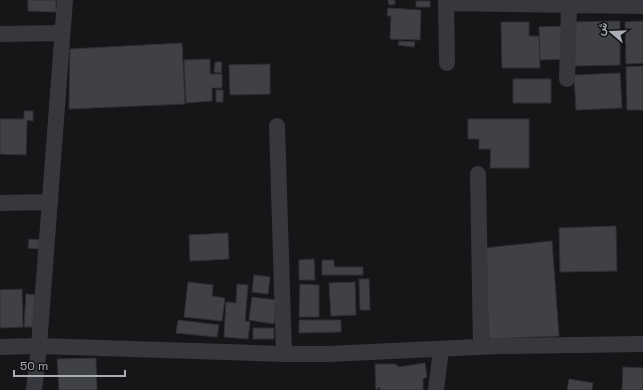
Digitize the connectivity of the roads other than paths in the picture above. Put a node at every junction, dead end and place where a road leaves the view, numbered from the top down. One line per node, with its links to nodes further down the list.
1 (65, 0): 5 (street)
2 (446, 1): 3 (street); 7 (street)
3 (569, 5): 4 (street); 8 (street)
4 (643, 6)
5 (62, 33): 6 (street); 11 (street)
6 (0, 34)
7 (447, 63)
8 (567, 79)
9 (277, 126): 18 (street)
10 (478, 174): 16 (street)
11 (50, 202): 12 (street); 14 (street)
12 (0, 203)
13 (643, 344): 16 (street)
14 (39, 346): 15 (street); 18 (street); 19 (street)
15 (0, 347)
16 (481, 347): 17 (street)
17 (441, 349): 18 (street); 20 (street)
18 (284, 354)
19 (34, 390)
20 (436, 390)

